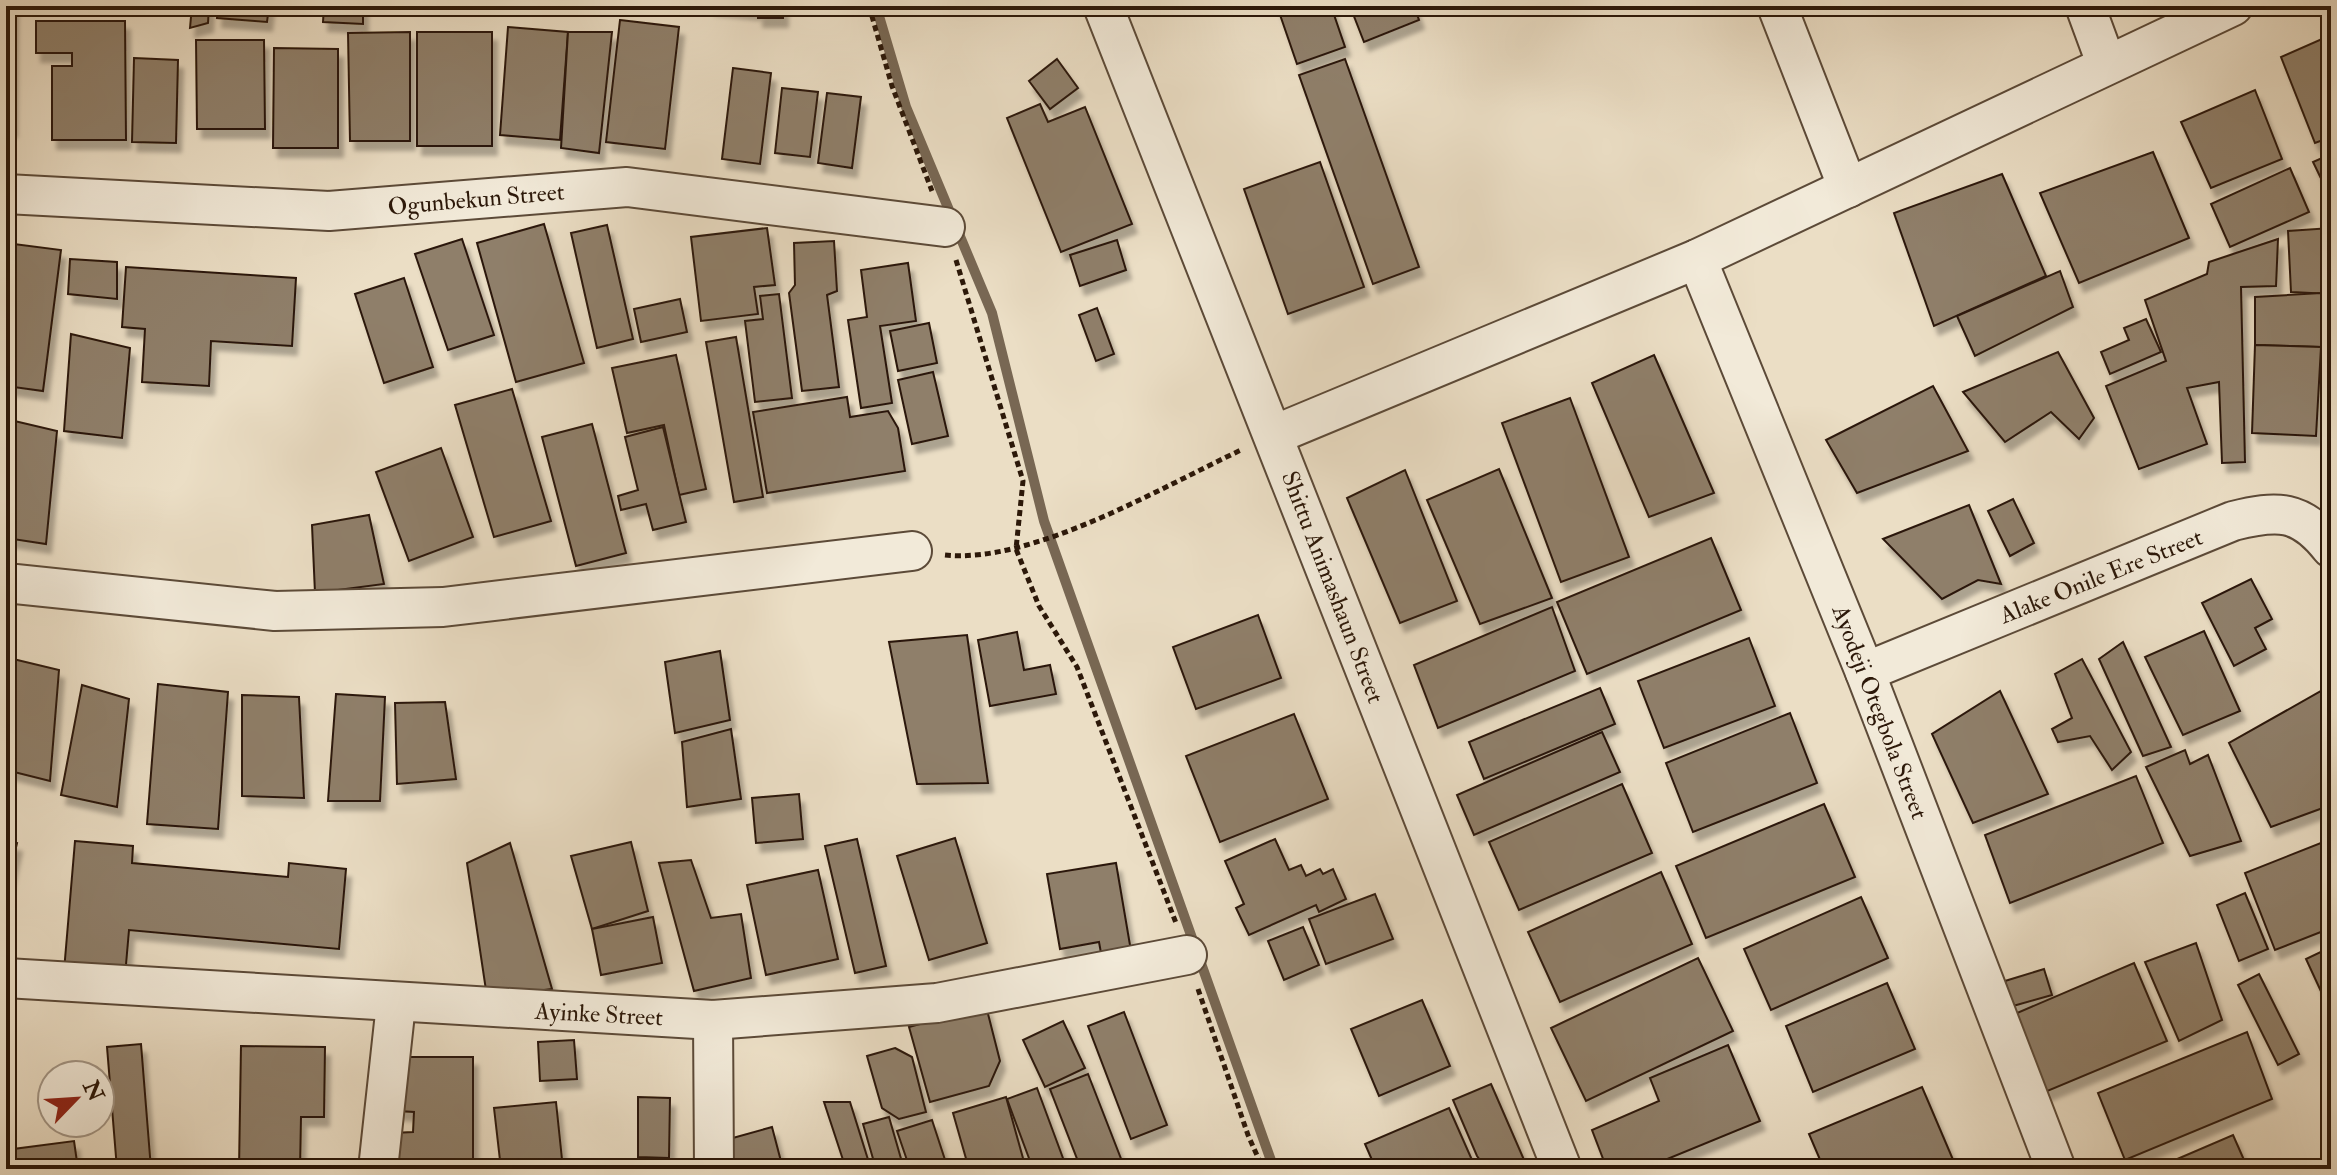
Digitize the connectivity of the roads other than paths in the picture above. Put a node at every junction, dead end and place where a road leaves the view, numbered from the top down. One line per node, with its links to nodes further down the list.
1 (1103, 6): 10 (street, Shittu Animashaun Street)
2 (1777, 6): 6 (street)
3 (2085, 6): 5 (street)
4 (2233, 6): 5 (street)
5 (2106, 63): 6 (street)
6 (1848, 188): 9 (street)
7 (6, 194): 8 (street, Ogunbekun Street)
8 (945, 227)
9 (1697, 259): 10 (street); 14 (street, Ayodeji Otegbola Street)
10 (1274, 435): 21 (street, Shittu Animashaun Street)
11 (2331, 548): 14 (street, Alake Onile Ere Street)
12 (912, 551): 13 (street)
13 (6, 583)
14 (1865, 672): 22 (street, Ayodeji Otegbola Street)
15 (1187, 955): 18 (street, Ayinke Street)
16 (6, 978): 17 (street, Ayinke Street)
17 (396, 1004): 18 (street, Ayinke Street); 19 (street)
18 (713, 1020): 20 (street)
19 (378, 1169)
20 (714, 1169)
21 (1562, 1169)
22 (2056, 1169)

